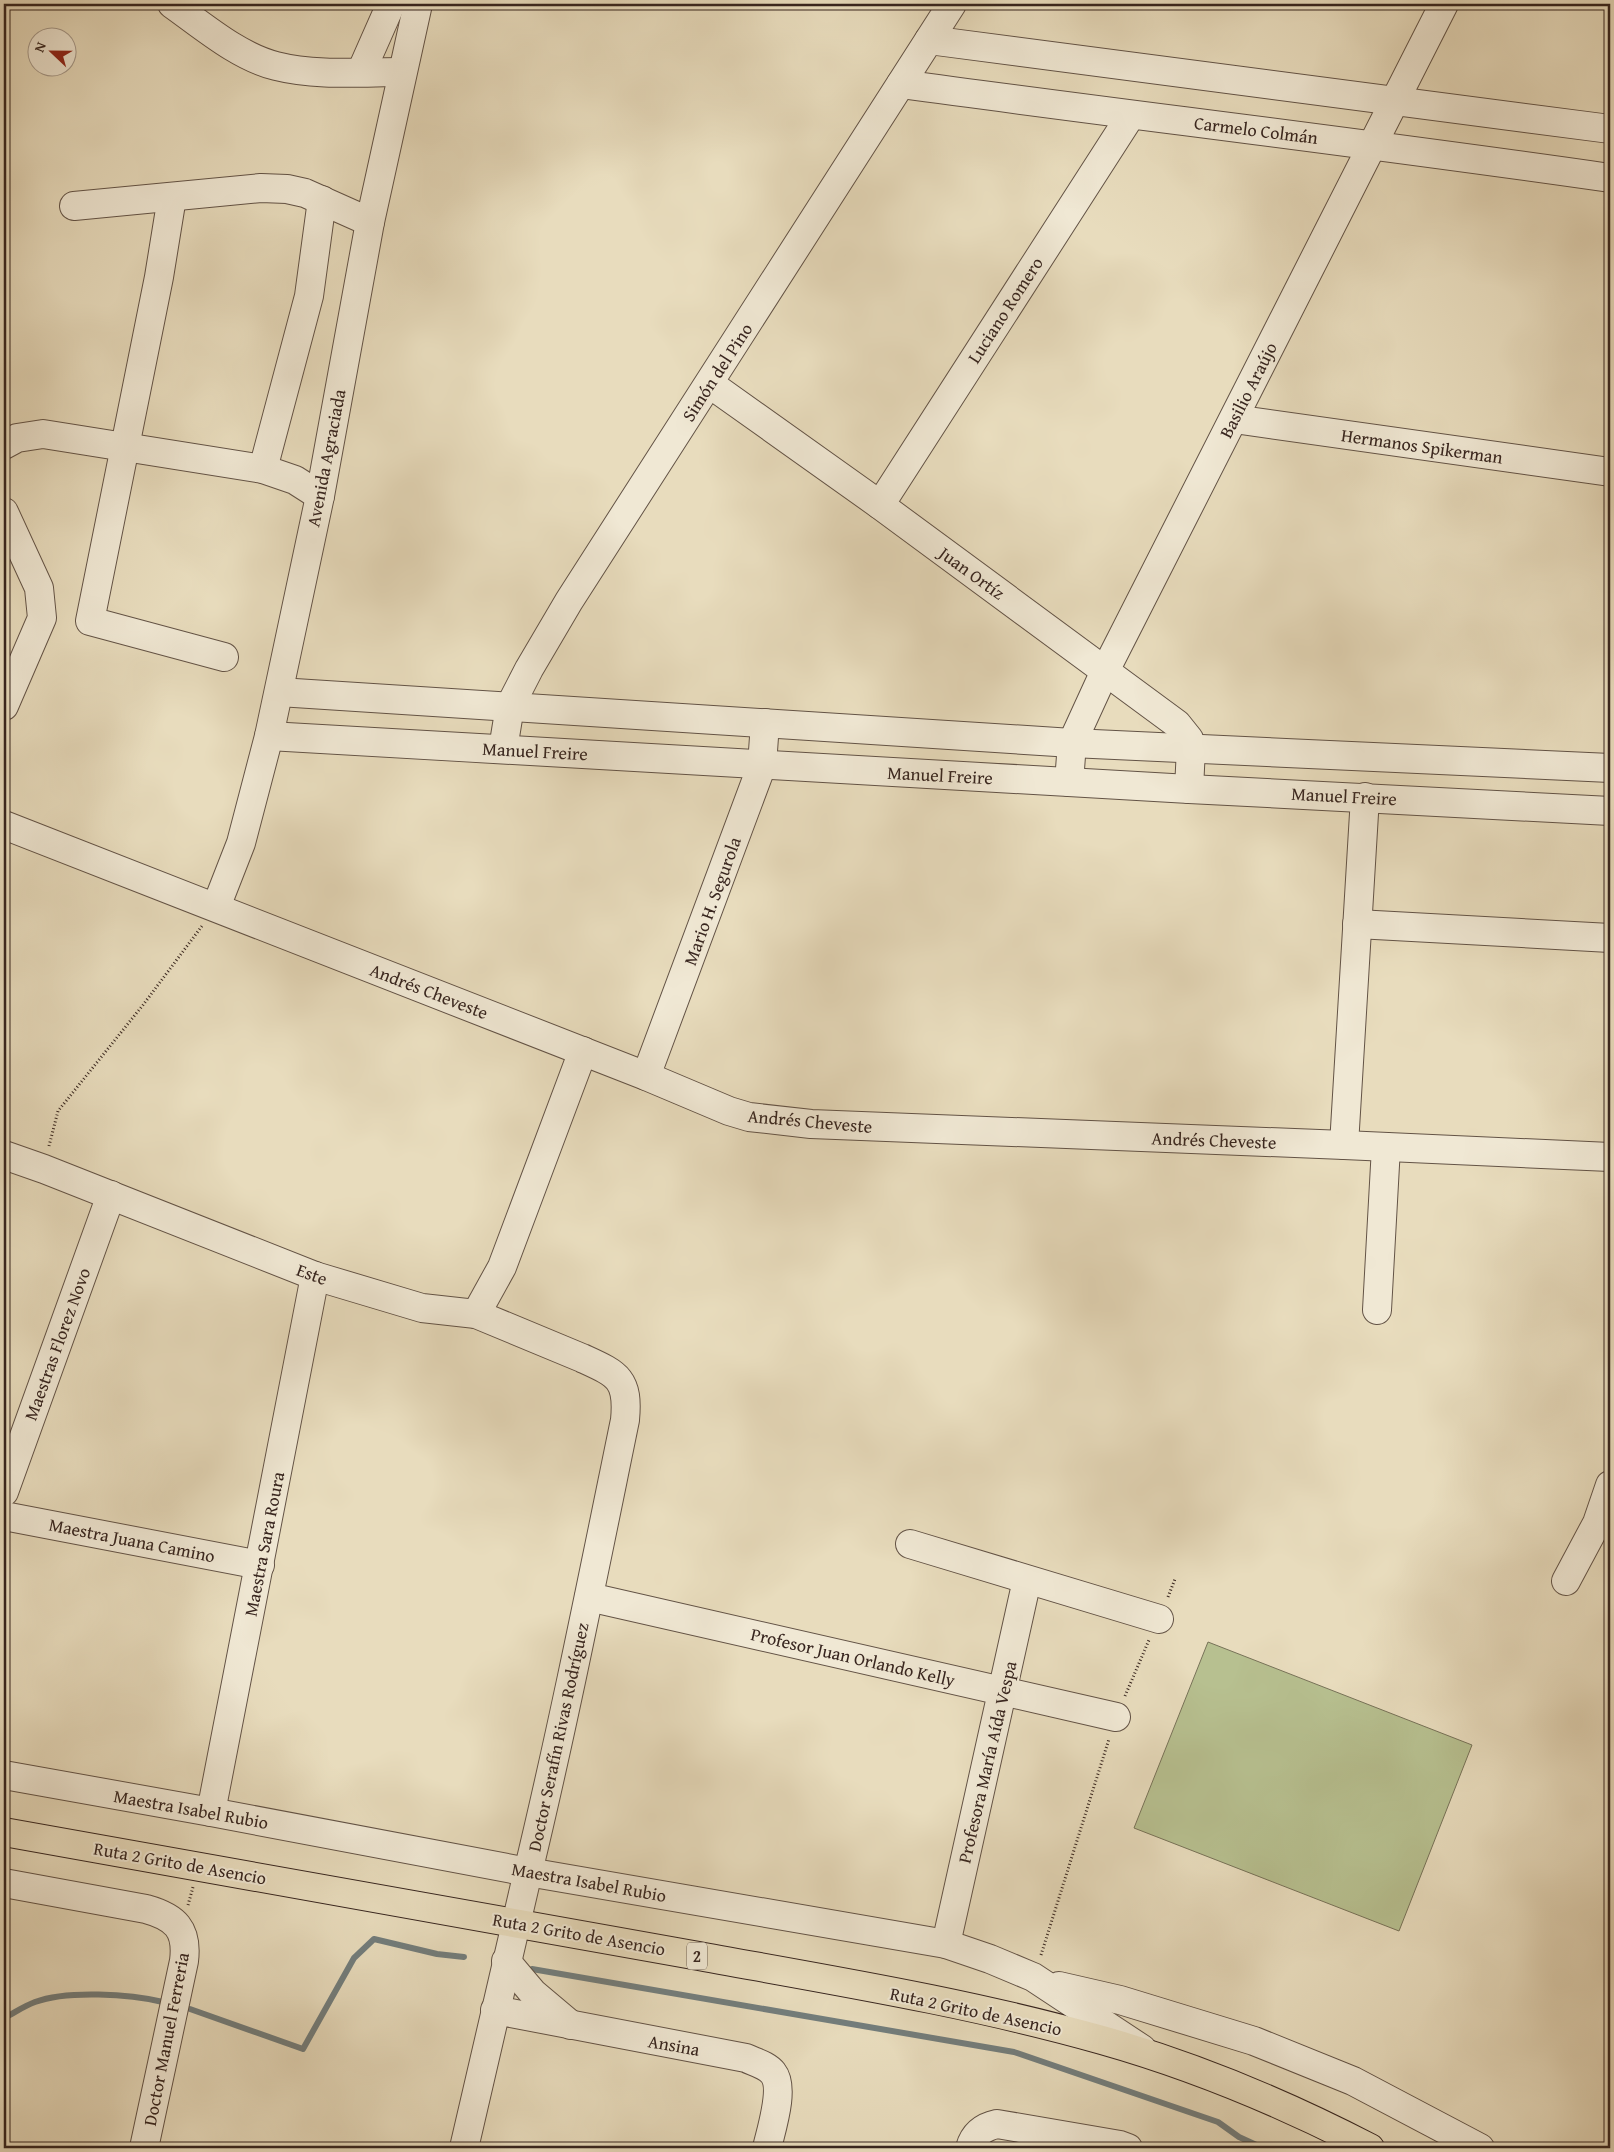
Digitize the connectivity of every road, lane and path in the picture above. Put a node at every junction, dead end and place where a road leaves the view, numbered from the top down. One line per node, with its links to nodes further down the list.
1 (172, 4): 7 (street)
2 (392, 4): 7 (street)
3 (418, 4): 8 (street, Avenida Agraciada)
4 (952, 4): 6 (street, Simón del Pino)
5 (1444, 4): 10 (street, Basilio Araújo)
6 (929, 40): 9 (street, Simón del Pino); 10 (street)
7 (361, 72): 8 (street)
8 (402, 72): 18 (street, Avenida Agraciada)
9 (901, 84): 11 (street, Carmelo Colmán); 19 (street, Simón del Pino)
10 (1396, 100): 12 (street); 13 (street, Basilio Araújo)
11 (1131, 116): 13 (street, Carmelo Colmán); 26 (street, Luciano Romero)
12 (1610, 129)
13 (1373, 144): 14 (street, Carmelo Colmán); 20 (street, Basilio Araújo)
14 (1610, 178)
15 (172, 197): 16 (street); 17 (street); 22 (street)
16 (322, 200): 18 (street); 23 (street)
17 (74, 206)
18 (370, 222): 25 (street, Avenida Agraciada)
19 (710, 384): 26 (street, Juan Ortíz); 32 (street, Simón del Pino)
20 (1234, 419): 24 (street, Hermanos Spikerman); 29 (street, Basilio Araújo)
21 (4, 444): 22 (street)
22 (125, 448): 23 (street); 28 (street)
23 (263, 469): 25 (street)
24 (1610, 472)
25 (320, 496): 30 (street, Avenida Agraciada)
26 (880, 505): 29 (street, Juan Ortíz)
27 (4, 512): 31 (street)
28 (224, 657)
29 (1105, 671): 35 (street, Basilio Araújo); 36 (street, Juan Ortíz)
30 (279, 692): 32 (street); 34 (street, Avenida Agraciada)
31 (4, 706)
32 (510, 706): 33 (street); 37 (street, Simón del Pino)
33 (765, 723): 35 (street); 38 (street, Mario H. Segurola)
34 (270, 736): 37 (street, Manuel Freire); 45 (street, Avenida Agraciada)
35 (1072, 742): 36 (street); 40 (street, Basilio Araújo)
36 (1191, 748): 39 (street); 41 (street)
37 (503, 750): 38 (street, Manuel Freire)
38 (762, 765): 40 (street, Manuel Freire); 49 (street, Mario H. Segurola)
39 (1610, 768)
40 (1069, 782): 41 (street, Manuel Freire)
41 (1189, 789): 42 (street, Manuel Freire)
42 (1365, 796): 43 (street, Manuel Freire); 46 (street)
43 (1610, 811)
44 (4, 825): 45 (street, Andrés Cheveste)
45 (216, 907): 48 (street, Andrés Cheveste); 54 (path)
46 (1357, 924): 47 (street); 50 (street)
47 (1610, 938)
48 (583, 1051): 49 (street, Andrés Cheveste); 58 (street)
49 (646, 1076): 50 (street, Andrés Cheveste)
50 (1344, 1145): 51 (street, Andrés Cheveste)
51 (1386, 1147): 53 (street, Andrés Cheveste); 57 (street)
52 (4, 1155): 54 (street, Este)
53 (1610, 1158)
54 (44, 1169): 55 (street, Este)
55 (111, 1195): 56 (street, Este); 61 (street, Maestras Florez Novo)
56 (315, 1276): 58 (street, Este); 64 (street, Maestra Sara Roura)
57 (1377, 1310)
58 (476, 1314): 59 (street, Este)
59 (622, 1382): 68 (street, Doctor Serafín Rivas Rodríguez)
60 (1610, 1486): 67 (street)
61 (4, 1492)
62 (4, 1516): 64 (street, Maestra Juana Camino)
63 (910, 1544): 66 (street)
64 (260, 1565): 73 (street, Maestra Sara Roura)
65 (1175, 1579): 69 (path)
66 (1027, 1580): 69 (street); 70 (street, Profesora María Aída Vespa)
67 (1566, 1580)
68 (589, 1597): 70 (street, Profesor Juan Orlando Kelly); 75 (street, Doctor Serafín Rivas Rodríguez)
69 (1159, 1619): 71 (path)
70 (1004, 1690): 71 (street, Profesor Juan Orlando Kelly); 78 (street, Profesora María Aída Vespa)
71 (1116, 1717): 80 (path)
72 (4, 1775): 73 (street, Maestra Isabel Rubio)
73 (211, 1812): 75 (street, Maestra Isabel Rubio)
74 (4, 1832): 77 (highway, Ruta 2 Grito de Asencio / 2)
75 (528, 1872): 77 (street, Doctor Serafín Rivas Rodríguez); 78 (street, Maestra Isabel Rubio)
76 (4, 1883): 84 (street, Doctor Manuel Ferreria)
77 (515, 1922): 79 (street, Doctor Serafín Rivas Rodríguez); 83 (highway, Ruta 2 Grito de Asencio / 2)
78 (946, 1944): 80 (street, Maestra Isabel Rubio)
79 (506, 1961): 81 (street, Doctor Serafín Rivas Rodríguez); 82 (street)
80 (1037, 1980): 83 (street, Maestra Isabel Rubio); 90 (street)
81 (495, 2010): 82 (street, Ansina); 85 (street, Doctor Serafín Rivas Rodríguez)
82 (572, 2026): 86 (street, Ansina)
83 (1149, 2054): 89 (highway, Ruta 2 Grito de Asencio / 2)
84 (144, 2148)
85 (464, 2148)
86 (767, 2148)
87 (970, 2148): 88 (street)
88 (1128, 2148)
89 (1370, 2148)
90 (1480, 2148)

